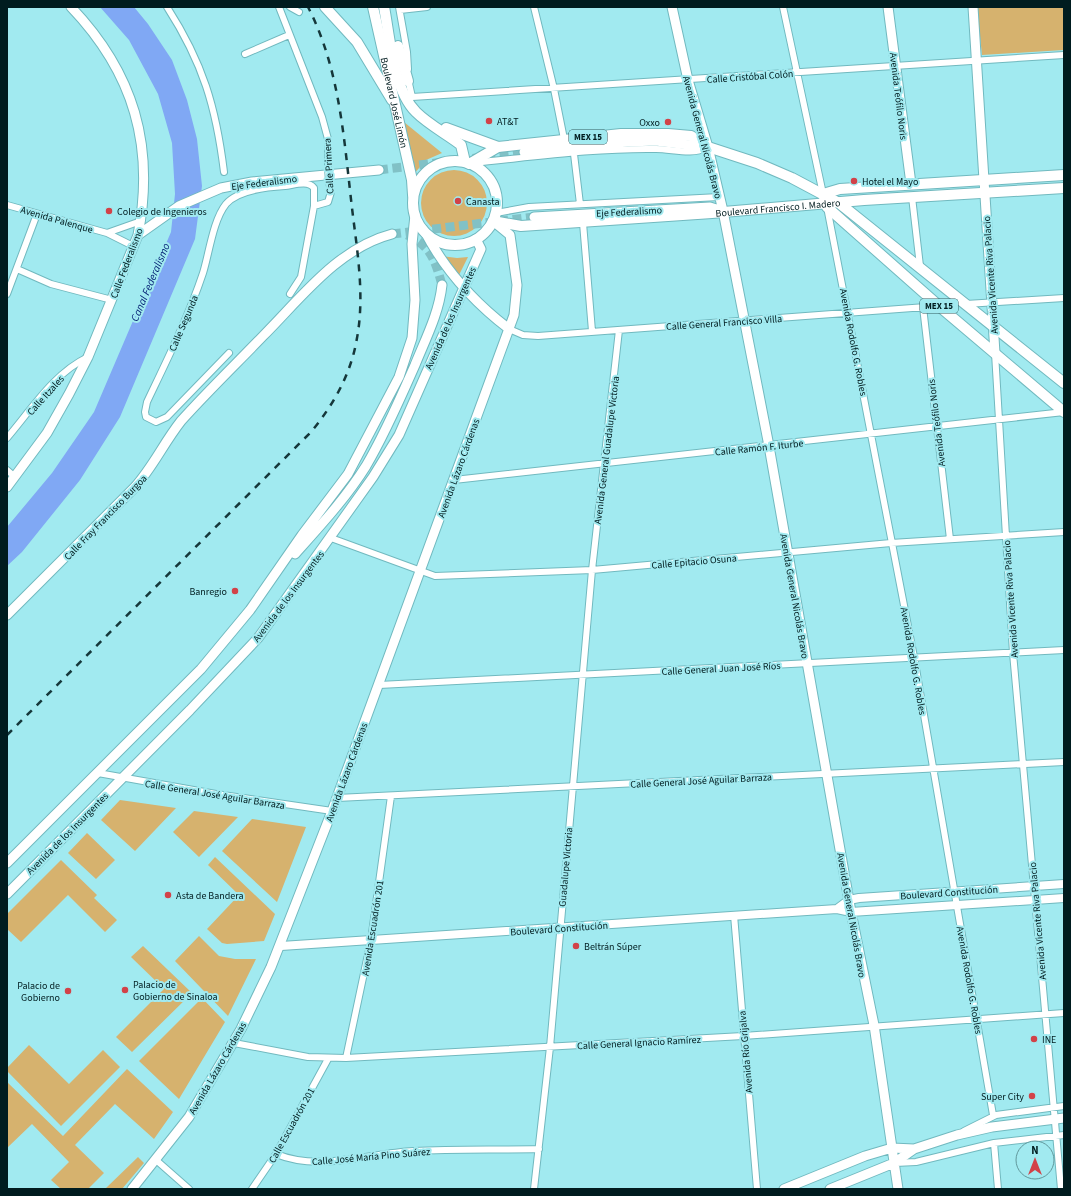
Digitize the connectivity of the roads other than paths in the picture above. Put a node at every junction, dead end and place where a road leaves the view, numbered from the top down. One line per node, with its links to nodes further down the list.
1 (71, 7): 54 (main road, Calle Federalismo)
2 (167, 7): 35 (street)
3 (279, 7): 16 (street, Calle Primera)
4 (290, 7): 15 (street)
5 (325, 7): 26 (main road)
6 (373, 7): 26 (main road, Boulevard José Limón)
7 (384, 7): 27 (main road, Boulevard José Limón)
8 (427, 7): 14 (street)
9 (534, 7): 24 (street)
10 (672, 7): 22 (main road, Avenida General Nicolás Bravo)
11 (783, 7): 21 (street, Avenida Rodolfo G. Robles)
12 (888, 7): 20 (main road, Avenida Teófilo Noris)
13 (973, 7): 19 (main road, Avenida Vicente Riva Palacio)
14 (396, 8): 23 (main road)
15 (299, 12)
16 (289, 34): 17 (street); 48 (street, Calle Primera, bridge)
17 (245, 54)
18 (1064, 55): 19 (street, Calle Cristóbal Colón)
19 (977, 60): 20 (street, Calle Cristóbal Colón); 37 (main road, Avenida Vicente Riva Palacio)
20 (896, 66): 21 (street, Calle Cristóbal Colón); 38 (main road, Avenida Teófilo Noris)
21 (797, 72): 22 (street, Calle Cristóbal Colón); 44 (street, Avenida Rodolfo G. Robles)
22 (688, 80): 24 (street, Calle Cristóbal Colón); 30 (main road, Avenida General Nicolás Bravo)
23 (408, 81): 25 (street, Boulevard José Limón)
24 (554, 89): 25 (street, Calle Cristóbal Colón); 28 (street)
25 (412, 97)
26 (392, 100): 43 (main road, Boulevard José Limón)
27 (430, 122): 29 (main road); 33 (main road, Boulevard José Limón)
28 (564, 139): 29 (main road, MEX 15); 30 (main road, MEX 15)
29 (498, 147): 33 (main road, MEX 15)
30 (708, 147): 31 (main road); 32 (street); 41 (main road, Avenida General Nicolás Bravo); 44 (main road, MEX 15)
31 (524, 152)
32 (574, 154): 33 (street); 46 (street)
33 (467, 163): 43 (main road); 53 (main road)
34 (379, 170): 59 (main road, Eje Federalismo)
35 (224, 172)
36 (1064, 175): 37 (main road, Boulevard Francisco I. Madero)
37 (984, 180): 38 (main road, Boulevard Francisco I. Madero); 40 (main road, Avenida Vicente Riva Palacio)
38 (911, 184): 44 (main road, Boulevard Francisco I. Madero)
39 (1064, 188): 40 (main road, Boulevard Francisco I. Madero)
40 (985, 193): 42 (main road, Boulevard Francisco I. Madero); 70 (main road, Avenida Vicente Riva Palacio)
41 (719, 197): 46 (street, Boulevard Francisco I. Madero); 49 (main road, Avenida General Nicolás Bravo)
42 (912, 197): 45 (main road, Boulevard Francisco I. Madero); 62 (street)
43 (413, 199): 51 (main road)
44 (825, 201): 45 (main road, MEX 15); 49 (main road, Boulevard Francisco I. Madero); 72 (main road, MEX 15); 74 (street, Avenida Rodolfo G. Robles)
45 (839, 202): 62 (main road, MEX 15)
46 (580, 204): 53 (street, Boulevard Francisco I. Madero)
47 (7, 205): 50 (street, Avenida Palenque)
48 (314, 206): 67 (street); 80 (street, Calle Segunda)
49 (723, 211): 52 (main road, Eje Federalismo); 55 (main road, Boulevard Francisco I. Madero); 75 (main road, Avenida General Nicolás Bravo)
50 (36, 214): 57 (street, Avenida Palenque); 63 (street)
51 (415, 215): 56 (main road); 103 (main road, Avenida de los Insurgentes)
52 (534, 217)
53 (494, 218): 55 (main road, Boulevard Francisco I. Madero); 60 (main road); 77 (main road, Avenida Lázaro Cárdenas)
54 (141, 221): 57 (street); 59 (main road, Calle Federalismo)
55 (583, 223): 79 (street)
56 (425, 232): 60 (main road); 65 (main road)
57 (106, 234): 61 (street, Avenida Palenque)
58 (392, 234): 104 (main road, Calle Fray Francisco Burgoa)
59 (138, 235): 61 (main road, Calle Federalismo)
60 (476, 239): 65 (main road, Avenida de los Insurgentes)
61 (133, 246): 69 (main road, Calle Federalismo)
62 (920, 266): 71 (main road, MEX 15)
63 (16, 269): 66 (street); 69 (street)
64 (442, 285): 103 (main road)
65 (464, 287): 77 (main road); 97 (main road, Avenida de los Insurgentes)
66 (7, 294)
67 (290, 294)
68 (1064, 298): 70 (street)
69 (112, 300): 82 (main road, Calle Federalismo)
70 (992, 303): 71 (street); 76 (main road, Avenida Vicente Riva Palacio)
71 (965, 304): 76 (main road, MEX 15)
72 (939, 306): 73 (street, Calle General Francisco Villa); 81 (main road, MEX 15)
73 (923, 307): 74 (street, Calle General Francisco Villa); 86 (street, Avenida Teófilo Noris)
74 (848, 312): 75 (street, Calle General Francisco Villa); 87 (street, Avenida Rodolfo G. Robles)
75 (744, 320): 78 (street, Calle General Francisco Villa); 89 (main road, Avenida General Nicolás Bravo)
76 (993, 325): 81 (main road, Avenida Vicente Riva Palacio); 83 (main road, MEX 15)
77 (509, 330): 79 (street, Calle General Francisco Villa); 93 (main road, Avenida Lázaro Cárdenas)
78 (620, 330): 79 (street, Calle General Francisco Villa); 90 (street, Avenida General Guadalupe Victoria)
79 (592, 332)
80 (229, 353)
81 (995, 353): 84 (main road, MEX 15); 85 (street, Avenida Vicente Riva Palacio)
82 (88, 357): 88 (street, Calle Itzales); 92 (main road, Calle Federalismo)
83 (1064, 383)
84 (1064, 412): 85 (street, Calle Ramón F. Iturbe)
85 (998, 421): 86 (street, Calle Ramón F. Iturbe); 96 (street, Avenida Vicente Riva Palacio)
86 (936, 428): 87 (street, Calle Ramón F. Iturbe); 98 (street, Avenida Teófilo Noris)
87 (871, 435): 89 (street, Calle Ramón F. Iturbe); 99 (street, Avenida Rodolfo G. Robles)
88 (7, 438)
89 (769, 446): 90 (street, Calle Ramón F. Iturbe); 100 (main road, Avenida General Nicolás Bravo)
90 (604, 464): 93 (street, Calle Ramón F. Iturbe); 101 (street, Avenida General Guadalupe Victoria)
91 (7, 470): 92 (street)
92 (15, 477): 94 (main road, Calle Federalismo)
93 (454, 480): 102 (main road, Avenida Lázaro Cárdenas)
94 (7, 487)
95 (1064, 532): 96 (street, Calle Epitacio Osuna)
96 (1005, 535): 98 (street, Calle Epitacio Osuna); 106 (street, Avenida Vicente Riva Palacio)
97 (331, 538): 102 (street, Calle Epitacio Osuna); 116 (main road, Avenida de los Insurgentes)
98 (950, 539): 99 (street, Calle Epitacio Osuna)
99 (892, 543): 100 (street, Calle Epitacio Osuna); 107 (street, Avenida Rodolfo G. Robles)
100 (788, 553): 101 (street, Calle Epitacio Osuna); 108 (main road, Avenida General Nicolás Bravo)
101 (592, 570): 102 (street, Calle Epitacio Osuna); 109 (street, Guadalupe Victoria)
102 (419, 572): 110 (main road, Avenida Lázaro Cárdenas)
103 (271, 579): 114 (main road, Avenida de los Insurgentes)
104 (7, 615)
105 (1064, 650): 106 (street, Calle General Juan José Ríos)
106 (1013, 653): 107 (street, Calle General Juan José Ríos); 112 (street, Avenida Vicente Riva Palacio)
107 (914, 657): 108 (street, Calle General Juan José Ríos); 113 (street, Avenida Rodolfo G. Robles)
108 (806, 663): 109 (street, Calle General Juan José Ríos); 115 (main road, Avenida General Nicolás Bravo)
109 (583, 675): 110 (street, Calle General Juan José Ríos); 117 (street, Guadalupe Victoria)
110 (379, 685): 119 (main road, Avenida Lázaro Cárdenas)
111 (1064, 762): 112 (street, Calle General José Aguilar Barraza)
112 (1023, 764): 113 (street, Calle General José Aguilar Barraza); 123 (street, Avenida Vicente Riva Palacio)
113 (934, 769): 115 (street, Calle General José Aguilar Barraza); 124 (street, Avenida Rodolfo G. Robles)
114 (98, 773): 116 (street, Calle General José Aguilar Barraza); 121 (main road, Avenida de los Insurgentes)
115 (827, 774): 117 (street, Calle General José Aguilar Barraza); 127 (main road, Avenida General Nicolás Bravo)
116 (121, 778): 120 (street, Calle General José Aguilar Barraza); 125 (main road, Avenida de los Insurgentes)
117 (573, 786): 118 (street, Calle General José Aguilar Barraza); 133 (street, Guadalupe Victoria)
118 (391, 796): 119 (street, Calle General José Aguilar Barraza); 134 (street, Avenida Escuadrón 201)
119 (337, 798): 120 (main road, Avenida Lázaro Cárdenas)
120 (332, 811): 135 (main road, Avenida Lázaro Cárdenas)
121 (7, 863)
122 (1064, 884): 123 (street, Boulevard Constitución)
123 (1034, 886): 124 (street, Boulevard Constitución); 128 (street, Avenida Vicente Riva Palacio)
124 (954, 892): 127 (street, Boulevard Constitución); 129 (street, Avenida Rodolfo G. Robles)
125 (7, 894)
126 (1064, 898): 128 (street, Boulevard Constitución)
127 (849, 900): 130 (street); 131 (main road, Avenida General Nicolás Bravo)
128 (1034, 900): 129 (street, Boulevard Constitución); 137 (street, Avenida Vicente Riva Palacio)
129 (956, 905): 131 (street, Boulevard Constitución); 138 (street, Avenida Rodolfo G. Robles)
130 (837, 909): 131 (street, Boulevard Constitución); 132 (street, Boulevard Constitución)
131 (851, 912): 139 (main road, Avenida General Nicolás Bravo)
132 (734, 915): 133 (street, Boulevard Constitución); 140 (street, Avenida Río Grijalva)
133 (559, 928): 134 (street, Boulevard Constitución); 142 (street, Guadalupe Victoria)
134 (371, 940): 135 (street, Boulevard Constitución); 143 (street, Avenida Escuadrón 201)
135 (281, 946): 141 (main road, Avenida Lázaro Cárdenas)
136 (1064, 1013): 137 (street, Calle General Ignacio Ramírez)
137 (1045, 1014): 138 (street, Calle General Ignacio Ramírez); 146 (street, Avenida Vicente Riva Palacio)
138 (977, 1018): 139 (street, Calle General Ignacio Ramírez); 147 (street, Avenida Rodolfo G. Robles)
139 (874, 1026): 140 (street, Calle General Ignacio Ramírez); 154 (main road, Avenida General Nicolás Bravo)
140 (743, 1036): 142 (street, Calle General Ignacio Ramírez); 164 (street, Avenida Río Grijalva)
141 (234, 1043): 144 (street, Calle General Ignacio Ramírez); 158 (main road, Avenida Lázaro Cárdenas)
142 (550, 1047): 143 (street, Calle General Ignacio Ramírez); 155 (street, Guadalupe Victoria)
143 (346, 1058): 144 (street, Calle General Ignacio Ramírez)
144 (328, 1059): 157 (street, Calle Escuadrón 201)
145 (1064, 1106): 146 (street)
146 (1052, 1107): 147 (street); 149 (street, Avenida Vicente Riva Palacio)
147 (993, 1116): 150 (street)
148 (1064, 1118): 149 (main road)
149 (1054, 1119): 150 (main road); 151 (street, Avenida Vicente Riva Palacio)
150 (957, 1135): 156 (main road)
151 (1057, 1135): 152 (street); 153 (street); 169 (street, Avenida Vicente Riva Palacio)
152 (1064, 1135)
153 (994, 1143): 159 (street); 168 (street)
154 (892, 1148): 156 (main road); 159 (main road, Avenida General Nicolás Bravo); 165 (main road)
155 (539, 1149): 157 (street, Calle José María Pino Suárez); 163 (street, Guadalupe Victoria)
156 (914, 1149): 159 (main road)
157 (276, 1154): 162 (street, Calle Escuadrón 201)
158 (156, 1160): 160 (main road, Avenida Lázaro Cárdenas); 161 (street)
159 (894, 1163): 166 (main road); 167 (main road, Avenida General Nicolás Bravo)
160 (132, 1189)
161 (189, 1189)
162 (252, 1189)
163 (534, 1189)
164 (757, 1189)
165 (784, 1189)
166 (830, 1189)
167 (898, 1189)
168 (998, 1189)
169 (1061, 1189)

